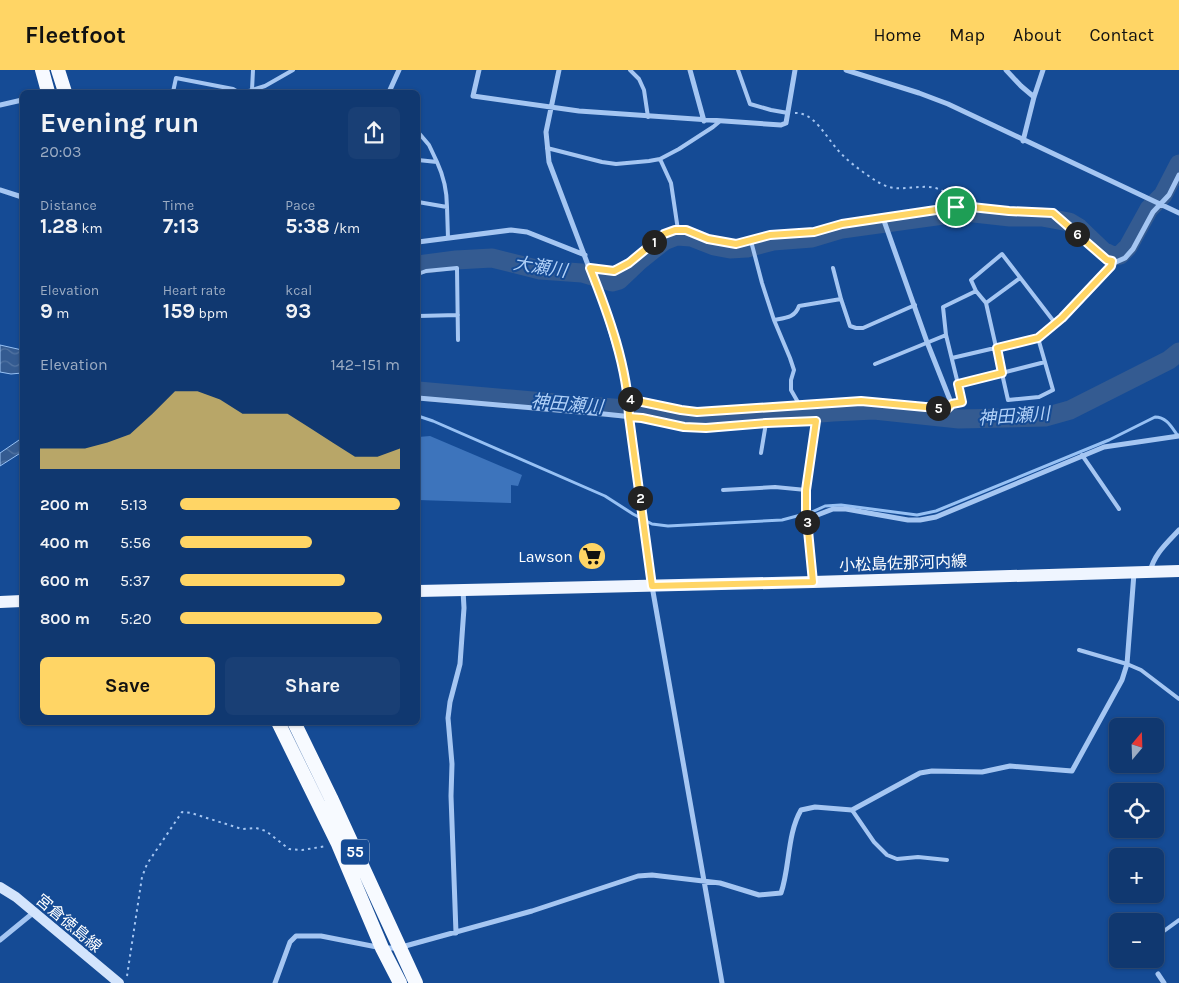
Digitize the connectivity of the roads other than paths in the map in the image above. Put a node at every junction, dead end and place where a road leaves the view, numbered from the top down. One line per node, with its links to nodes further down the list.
1 (42, 70): 15 (highway)
2 (58, 70): 16 (highway)
3 (253, 70): 19 (lane)
4 (293, 70): 19 (lane)
5 (399, 70): 20 (street)
6 (479, 70): 24 (street)
7 (559, 70): 24 (street)
8 (630, 70): 26 (lane)
9 (690, 70): 27 (street)
10 (795, 70): 25 (street)
11 (846, 70): 30 (street)
12 (1006, 70): 21 (street)
13 (1043, 70): 21 (street)
14 (741, 71): 25 (lane)
15 (47, 90)
16 (64, 90)
17 (173, 90): 18 (lane)
18 (235, 90)
19 (252, 90)
20 (390, 90)
21 (1034, 97): 30 (street)
22 (20, 100): 23 (street)
23 (0, 104)
24 (552, 108): 26 (street); 31 (street)
25 (788, 113): 28 (street)
26 (648, 116): 27 (street)
27 (704, 121): 28 (street)
28 (719, 122): 32 (lane)
29 (420, 134): 34 (lane)
30 (1024, 141): 39 (street)
31 (547, 148): 32 (lane); 47 (street)
32 (660, 159): 43 (lane)
33 (420, 160): 34 (lane)
34 (437, 162): 40 (lane)
35 (1179, 175): 39 (street)
36 (0, 190): 37 (street)
37 (20, 196)
38 (420, 202): 40 (lane)
39 (1160, 204): 41 (street); 48 (street)
40 (447, 207): 44 (lane)
41 (1179, 213)
42 (884, 221): 46 (street); 48 (street); 56 (street)
43 (678, 230): 46 (street); 50 (street)
44 (448, 238): 45 (street); 47 (street)
45 (420, 242)
46 (752, 243): 59 (lane)
47 (585, 255): 50 (street)
48 (1112, 261): 60 (lane)
49 (833, 268): 54 (lane)
50 (590, 270): 72 (street)
51 (420, 273): 57 (lane)
52 (1020, 278): 53 (lane); 55 (lane); 60 (lane)
53 (976, 291): 55 (lane); 61 (lane)
54 (841, 299): 56 (lane); 59 (lane)
55 (986, 303): 65 (lane)
56 (915, 305): 64 (street)
57 (458, 315): 58 (lane); 63 (lane)
58 (420, 316)
59 (774, 320): 73 (lane)
60 (1055, 323): 62 (lane)
61 (946, 335): 64 (lane); 66 (lane)
62 (1038, 338): 65 (lane); 67 (lane)
63 (458, 340)
64 (927, 342): 68 (lane); 74 (street)
65 (997, 348): 66 (lane); 69 (lane)
66 (952, 358): 70 (lane)
67 (1045, 362): 69 (lane); 69 (lane)
68 (875, 364)
69 (1002, 373): 70 (lane)
70 (958, 384): 74 (lane)
71 (420, 398): 75 (street)
72 (628, 401): 73 (street); 75 (street)
73 (799, 404): 74 (street)
74 (952, 404)
75 (629, 415): 76 (street); 89 (street)
76 (766, 423): 78 (lane); 81 (street)
77 (1177, 437): 79 (street)
78 (761, 453)
79 (1082, 455): 82 (lane); 83 (street)
80 (723, 490): 81 (lane)
81 (806, 490): 83 (street)
82 (1120, 509)
83 (806, 515): 88 (street)
84 (1179, 530): 87 (street)
85 (1179, 571): 87 (main road, 小松島佐那河内線)
86 (1134, 572): 87 (main road, 小松島佐那河内線); 88 (main road, 小松島佐那河内線); 95 (street)
87 (1150, 572)
88 (813, 582): 89 (main road, 小松島佐那河内線)
89 (652, 586): 90 (main road, 小松島佐那河内線); 101 (street)
90 (463, 589): 91 (main road, 小松島佐那河内線); 106 (street)
91 (420, 591)
92 (20, 601): 93 (main road)
93 (0, 602)
94 (1079, 650): 95 (lane)
95 (1127, 664): 96 (lane); 99 (street)
96 (1179, 699)
97 (279, 725): 108 (highway, 55)
98 (295, 725): 109 (highway, 55)
99 (852, 810): 100 (lane); 101 (street)
100 (947, 860)
101 (704, 880): 106 (street); 115 (street)
102 (0, 887): 103 (main road, 宮倉徳島線)
103 (33, 913): 107 (street); 111 (main road, 宮倉徳島線)
104 (1179, 920): 105 (lane)
105 (1164, 930)
106 (456, 933): 109 (street)
107 (0, 940)
108 (382, 948): 109 (street); 112 (street); 113 (highway, 55)
109 (398, 948): 114 (highway, 55)
110 (1158, 974): 116 (street)
111 (120, 983)
112 (275, 983)
113 (400, 983)
114 (416, 983)
115 (722, 983)
116 (1164, 983)

